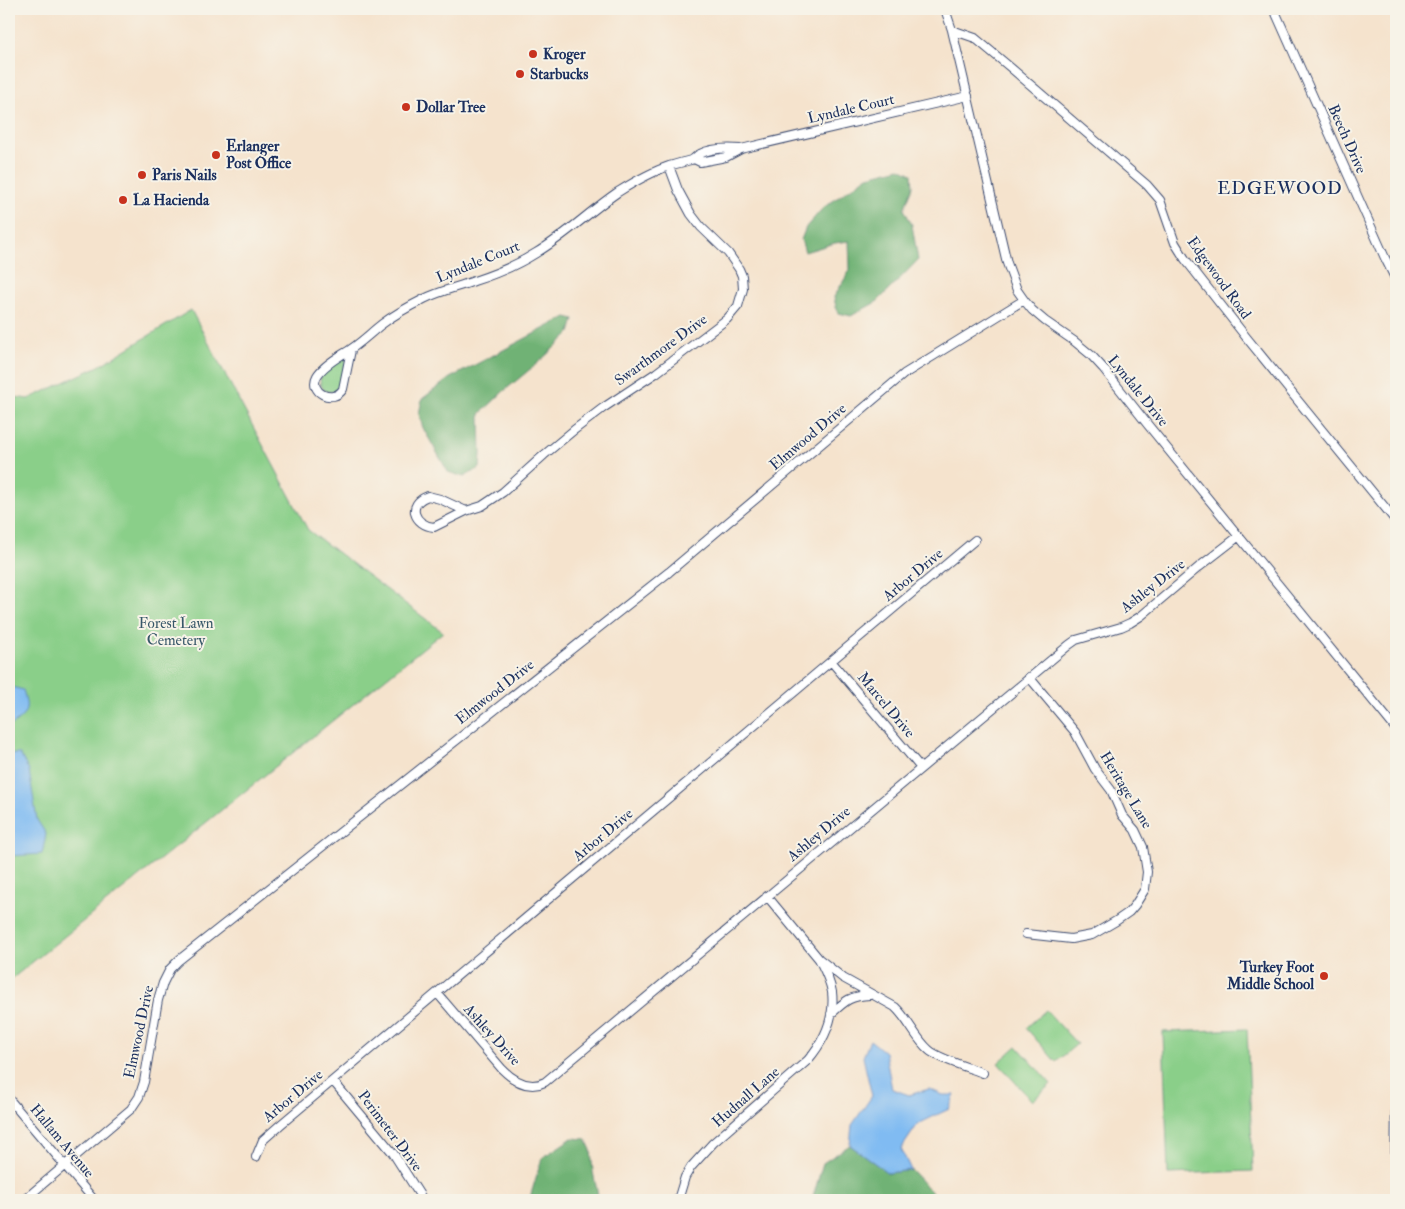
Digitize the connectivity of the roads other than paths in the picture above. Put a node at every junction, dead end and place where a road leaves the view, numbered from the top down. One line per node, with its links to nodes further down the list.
1 (945, 9): 3 (street)
2 (1274, 9): 6 (street, Beech Drive)
3 (952, 30): 4 (street, Lyndale Drive); 10 (street, Edgewood Road)
4 (968, 96): 5 (street, Lyndale Court); 7 (street, Lyndale Drive)
5 (669, 166): 8 (street, Lyndale Court); 9 (street, Swarthmore Drive)
6 (1396, 280)
7 (1024, 300): 11 (street, Lyndale Drive); 28 (street, Elmwood Drive)
8 (351, 350): 8 (street, Lyndale Court)
9 (466, 511): 9 (street, Swarthmore Drive)
10 (1396, 521)
11 (1239, 536): 14 (street, Ashley Drive); 15 (street, Lyndale Drive)
12 (976, 540): 13 (street, Arbor Drive)
13 (831, 661): 16 (street, Marcel Drive); 20 (street, Arbor Drive)
14 (1029, 677): 16 (street, Ashley Drive); 18 (street, Heritage Lane)
15 (1396, 729)
16 (920, 767): 17 (street, Ashley Drive)
17 (767, 896): 19 (street, Hudnall Lane); 20 (street, Ashley Drive)
18 (1026, 934)
19 (819, 959): 21 (street, Hudnall Lane); 22 (street, Hudnall Lane)
20 (437, 993): 24 (street, Arbor Drive)
21 (870, 994): 22 (street); 23 (street, Hudnall Lane)
22 (831, 1014): 32 (street, Hudnall Lane)
23 (983, 1073)
24 (333, 1080): 27 (street, Arbor Drive); 31 (street, Perimeter Drive)
25 (1396, 1088): 33 (street)
26 (9, 1099): 28 (street, Hallam Avenue)
27 (256, 1157)
28 (65, 1166): 29 (street, Elmwood Drive); 30 (street, Hallam Avenue)
29 (24, 1200)
30 (94, 1200)
31 (423, 1200)
32 (678, 1200)
33 (1395, 1200)

